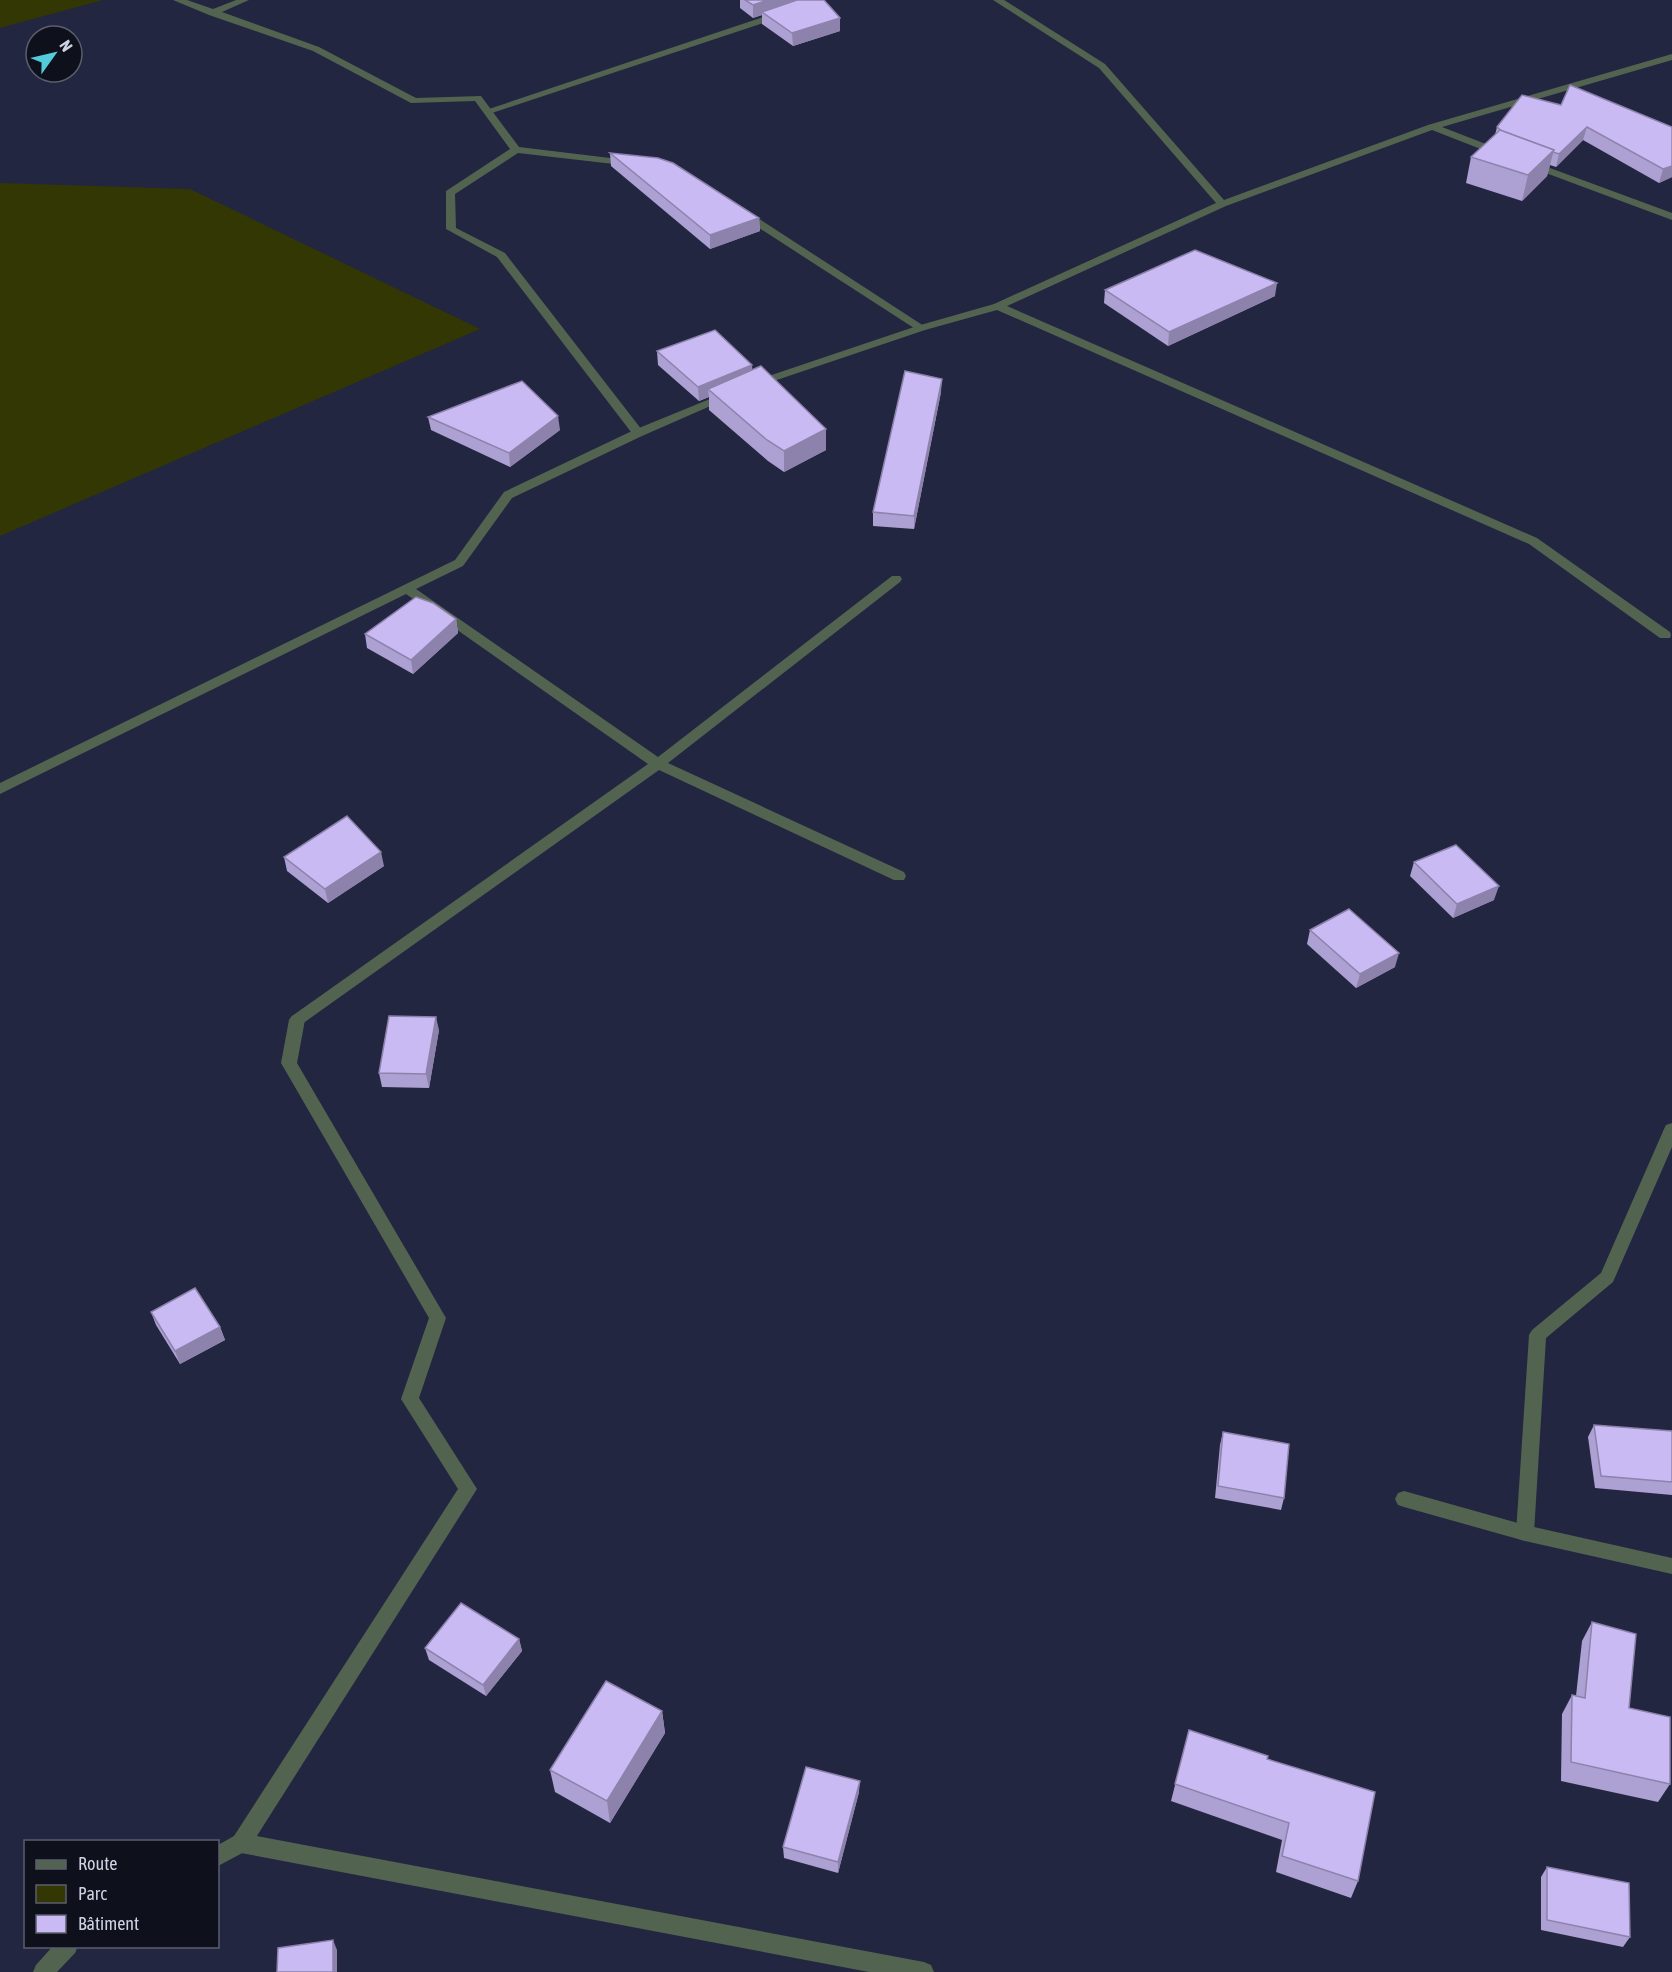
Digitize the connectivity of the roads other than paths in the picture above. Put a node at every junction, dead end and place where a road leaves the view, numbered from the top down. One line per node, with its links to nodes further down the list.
1 (178, 0): 5 (street)
2 (244, 0): 5 (street)
3 (998, 0): 13 (street)
4 (789, 11): 7 (street)
5 (212, 12): 7 (street)
6 (1672, 57): 8 (street)
7 (488, 111): 9 (street)
8 (1432, 127): 10 (street); 13 (street)
9 (516, 150): 12 (street); 18 (street)
10 (1508, 156)
11 (1519, 160): 15 (street)
12 (638, 163)
13 (1222, 204): 16 (street)
14 (731, 206): 17 (street)
15 (1672, 217)
16 (998, 306): 17 (street); 21 (street)
17 (921, 328): 18 (street)
18 (638, 433): 20 (street)
19 (896, 579): 22 (street)
20 (408, 589): 22 (street); 23 (street)
21 (1665, 635)
22 (658, 764): 24 (street); 29 (street)
23 (0, 789)
24 (899, 876)
25 (1672, 1129): 27 (street)
26 (1404, 1499): 27 (street)
27 (1525, 1533): 28 (street)
28 (1672, 1566)
29 (242, 1843): 30 (street); 33 (street)
30 (219, 1855)
31 (67, 1948): 32 (street)
32 (43, 1972)
33 (924, 1972)

